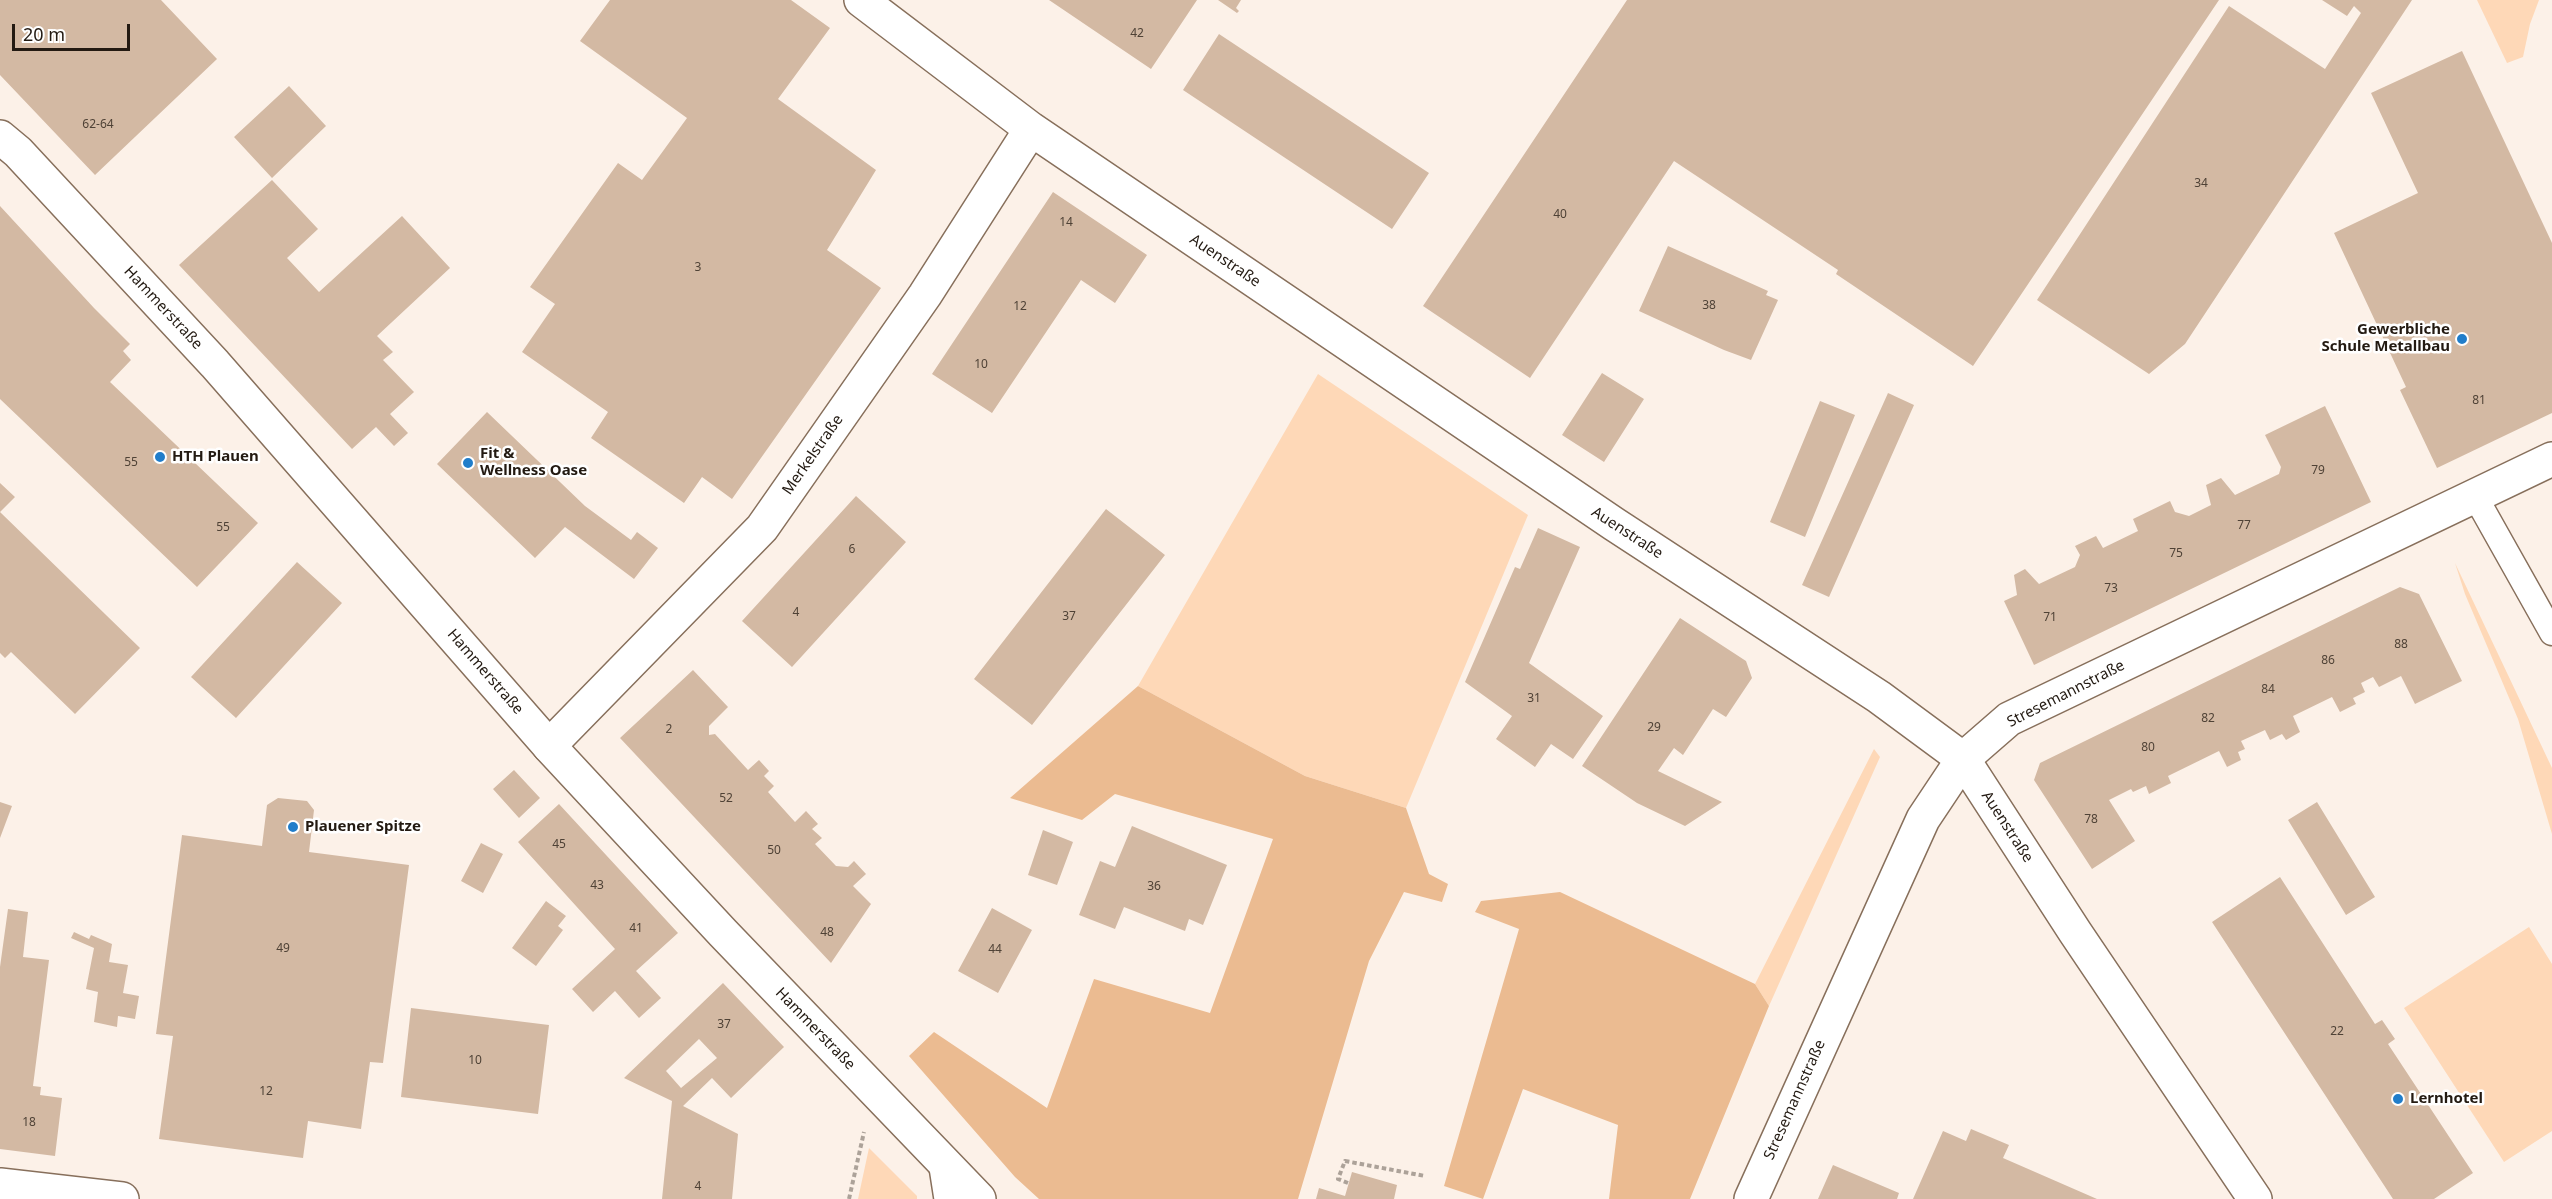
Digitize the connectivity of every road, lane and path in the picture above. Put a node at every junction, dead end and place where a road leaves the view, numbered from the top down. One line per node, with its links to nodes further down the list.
1 (861, 0): 2 (street, Auenstraße)
2 (1031, 129): 7 (street, Merkelstraße); 8 (street, Auenstraße)
3 (0, 137): 7 (street, Hammerstraße)
4 (2552, 459): 5 (street, Stresemannstraße)
5 (2475, 496): 6 (lane); 8 (street, Stresemannstraße)
6 (2552, 633)
7 (549, 746): 9 (street, Hammerstraße)
8 (1963, 759): 18 (street, Stresemannstraße); 19 (street, Auenstraße)
9 (873, 1090): 10 (street, Hammerstraße); 15 (path)
10 (946, 1167): 16 (street); 17 (street, Hammerstraße)
11 (1425, 1176): 12 (path)
12 (1348, 1183)
13 (0, 1185): 14 (street)
14 (122, 1199)
15 (849, 1199)
16 (951, 1199)
17 (979, 1199)
18 (1751, 1199)
19 (2255, 1199)

